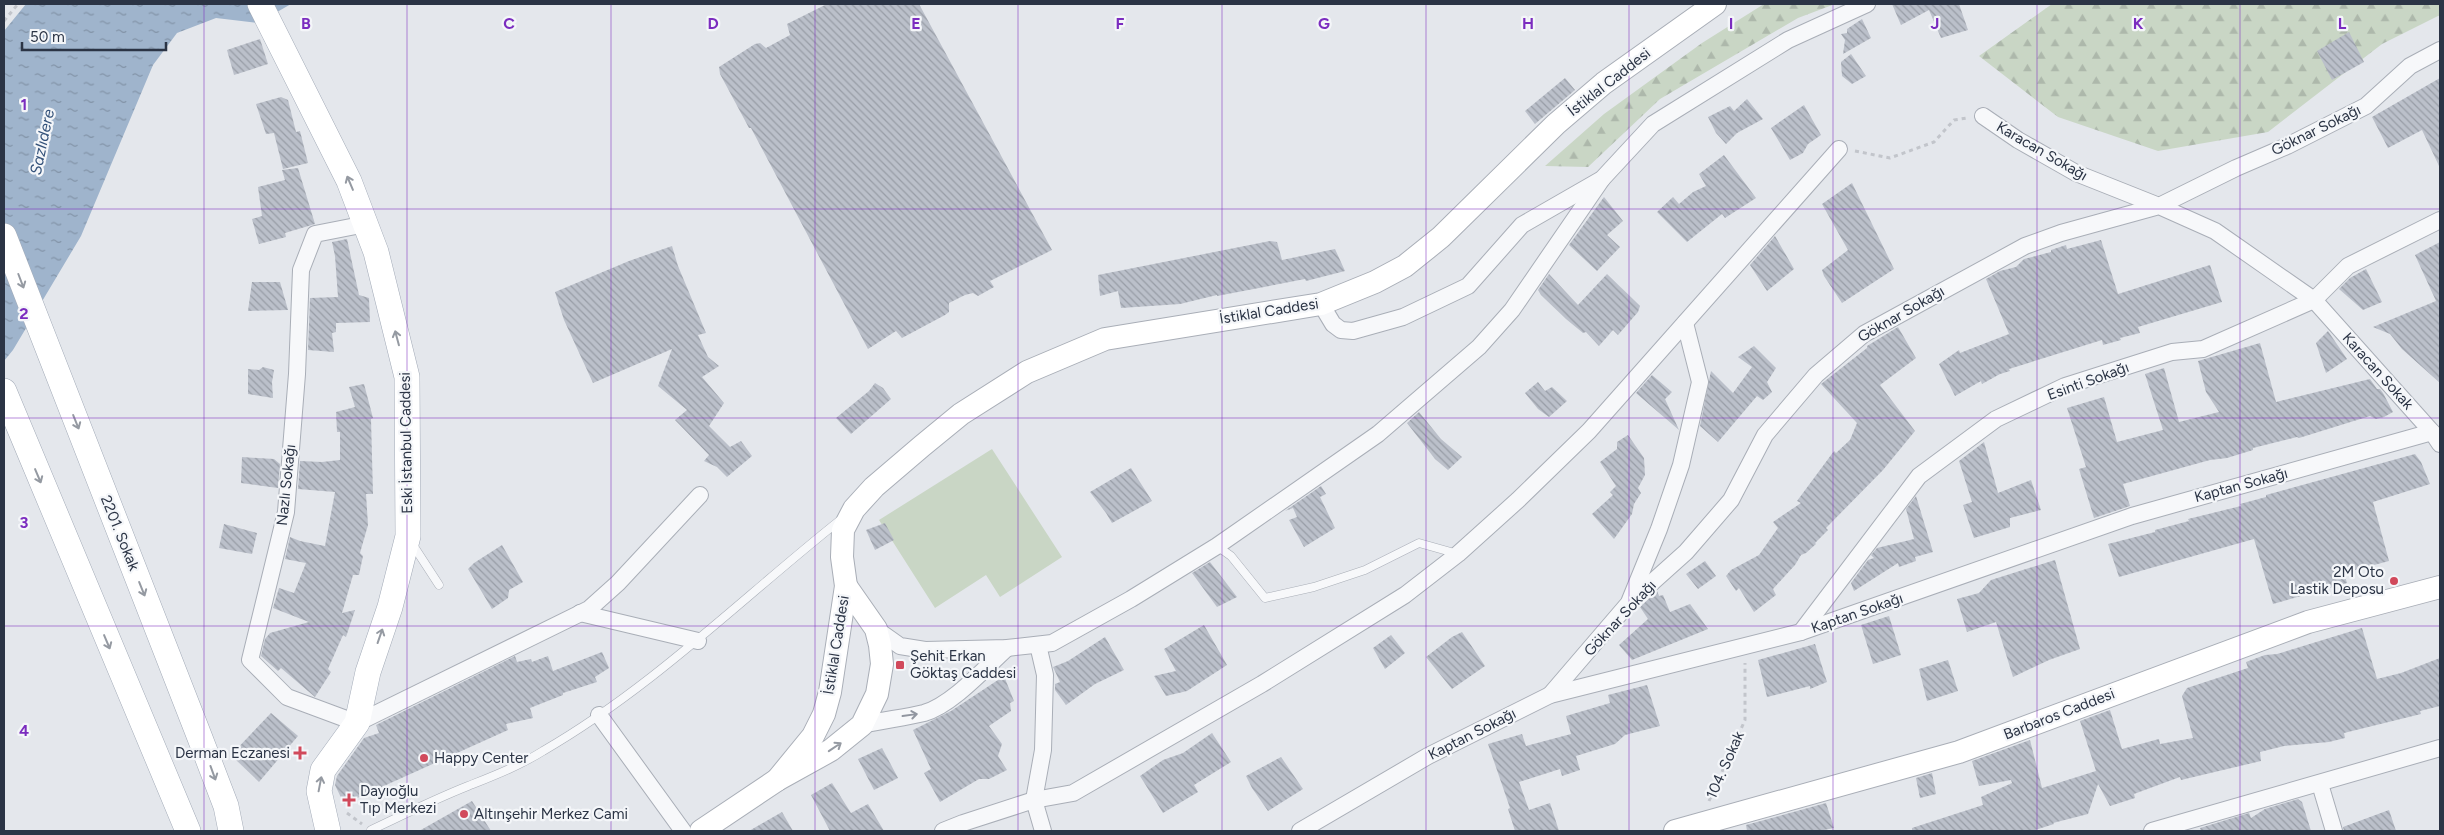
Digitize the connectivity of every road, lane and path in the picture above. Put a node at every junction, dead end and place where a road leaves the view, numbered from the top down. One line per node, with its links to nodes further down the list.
1 (18, 4): 5 (path)
2 (1715, 4): 15 (main road, İstiklal Caddesi)
3 (1867, 4): 9 (street)
4 (261, 5): 12 (main road, Eski İstanbul Caddesi, one-way to 4)
5 (4, 22)
6 (2440, 50): 10 (street, Göknar Sokağı)
7 (1983, 116): 8 (path); 10 (street, Karacan Sokağı)
8 (1840, 149): 16 (street)
9 (1602, 179): 15 (street); 22 (street)
10 (2159, 206): 14 (street); 27 (street, Göknar Sokağı)
11 (2440, 220): 14 (street, Esinti Sokağı)
12 (366, 224): 21 (main road, Eski İstanbul Caddesi, one-way to 12); 39 (street, Nazlı Sokağı)
13 (4, 236): 50 (main road, 2201. Sokak, one-way to 50)
14 (2314, 300): 18 (street, Karacan Sokak); 30 (street, Esinti Sokağı)
15 (1321, 304): 20 (main road, İstiklal Caddesi)
16 (1685, 323): 23 (street); 27 (street)
17 (4, 391): 49 (main road, one-way to 49)
18 (2436, 438): 30 (street, Kaptan Sokağı)
19 (700, 495): 28 (street)
20 (854, 509): 25 (main road, İstiklal Caddesi); 32 (lane)
21 (408, 536): 24 (lane); 39 (main road, Eski İstanbul Caddesi, one-way to 21)
22 (1217, 546): 23 (lane); 33 (street)
23 (1458, 554): 44 (street)
24 (439, 585)
25 (846, 586): 29 (main road, İstiklal Caddesi); 31 (main road, İstiklal Caddesi)
26 (2440, 588): 46 (main road, Barbaros Caddesi)
27 (1628, 604): 36 (street, Göknar Sokağı)
28 (580, 613): 32 (street); 39 (street)
29 (876, 629): 31 (main road); 35 (street); 40 (main road, İstiklal Caddesi)
30 (1802, 632): 34 (street, Kaptan Sokağı)
31 (838, 634): 37 (main road, İstiklal Caddesi)
32 (698, 641): 38 (lane)
33 (1038, 644): 35 (street); 44 (street)
34 (1744, 647): 36 (street, Kaptan Sokağı); 46 (path, 104. Sokak)
35 (1007, 648): 40 (street, one-way to 35)
36 (1550, 695): 56 (street, Kaptan Sokağı)
37 (827, 703): 40 (main road); 42 (main road, İstiklal Caddesi)
38 (599, 715): 48 (lane); 52 (street)
39 (357, 723): 51 (main road, Eski İstanbul Caddesi, one-way to 39)
40 (862, 725): 42 (main road, İstiklal Caddesi, one-way to 40)
41 (2440, 748): 43 (street)
42 (777, 780): 53 (main road, İstiklal Caddesi)
43 (2320, 784): 47 (street); 59 (street)
44 (1034, 800): 54 (street); 55 (street)
45 (344, 812): 48 (path)
46 (1699, 823): 57 (main road, Barbaros Caddesi)
47 (2171, 828): 58 (street)
48 (371, 830)
49 (188, 831)
50 (232, 831)
51 (328, 831)
52 (683, 831)
53 (701, 831)
54 (943, 831)
55 (1043, 831)
56 (1300, 831)
57 (1675, 831)
58 (2152, 831)
59 (2334, 831)

